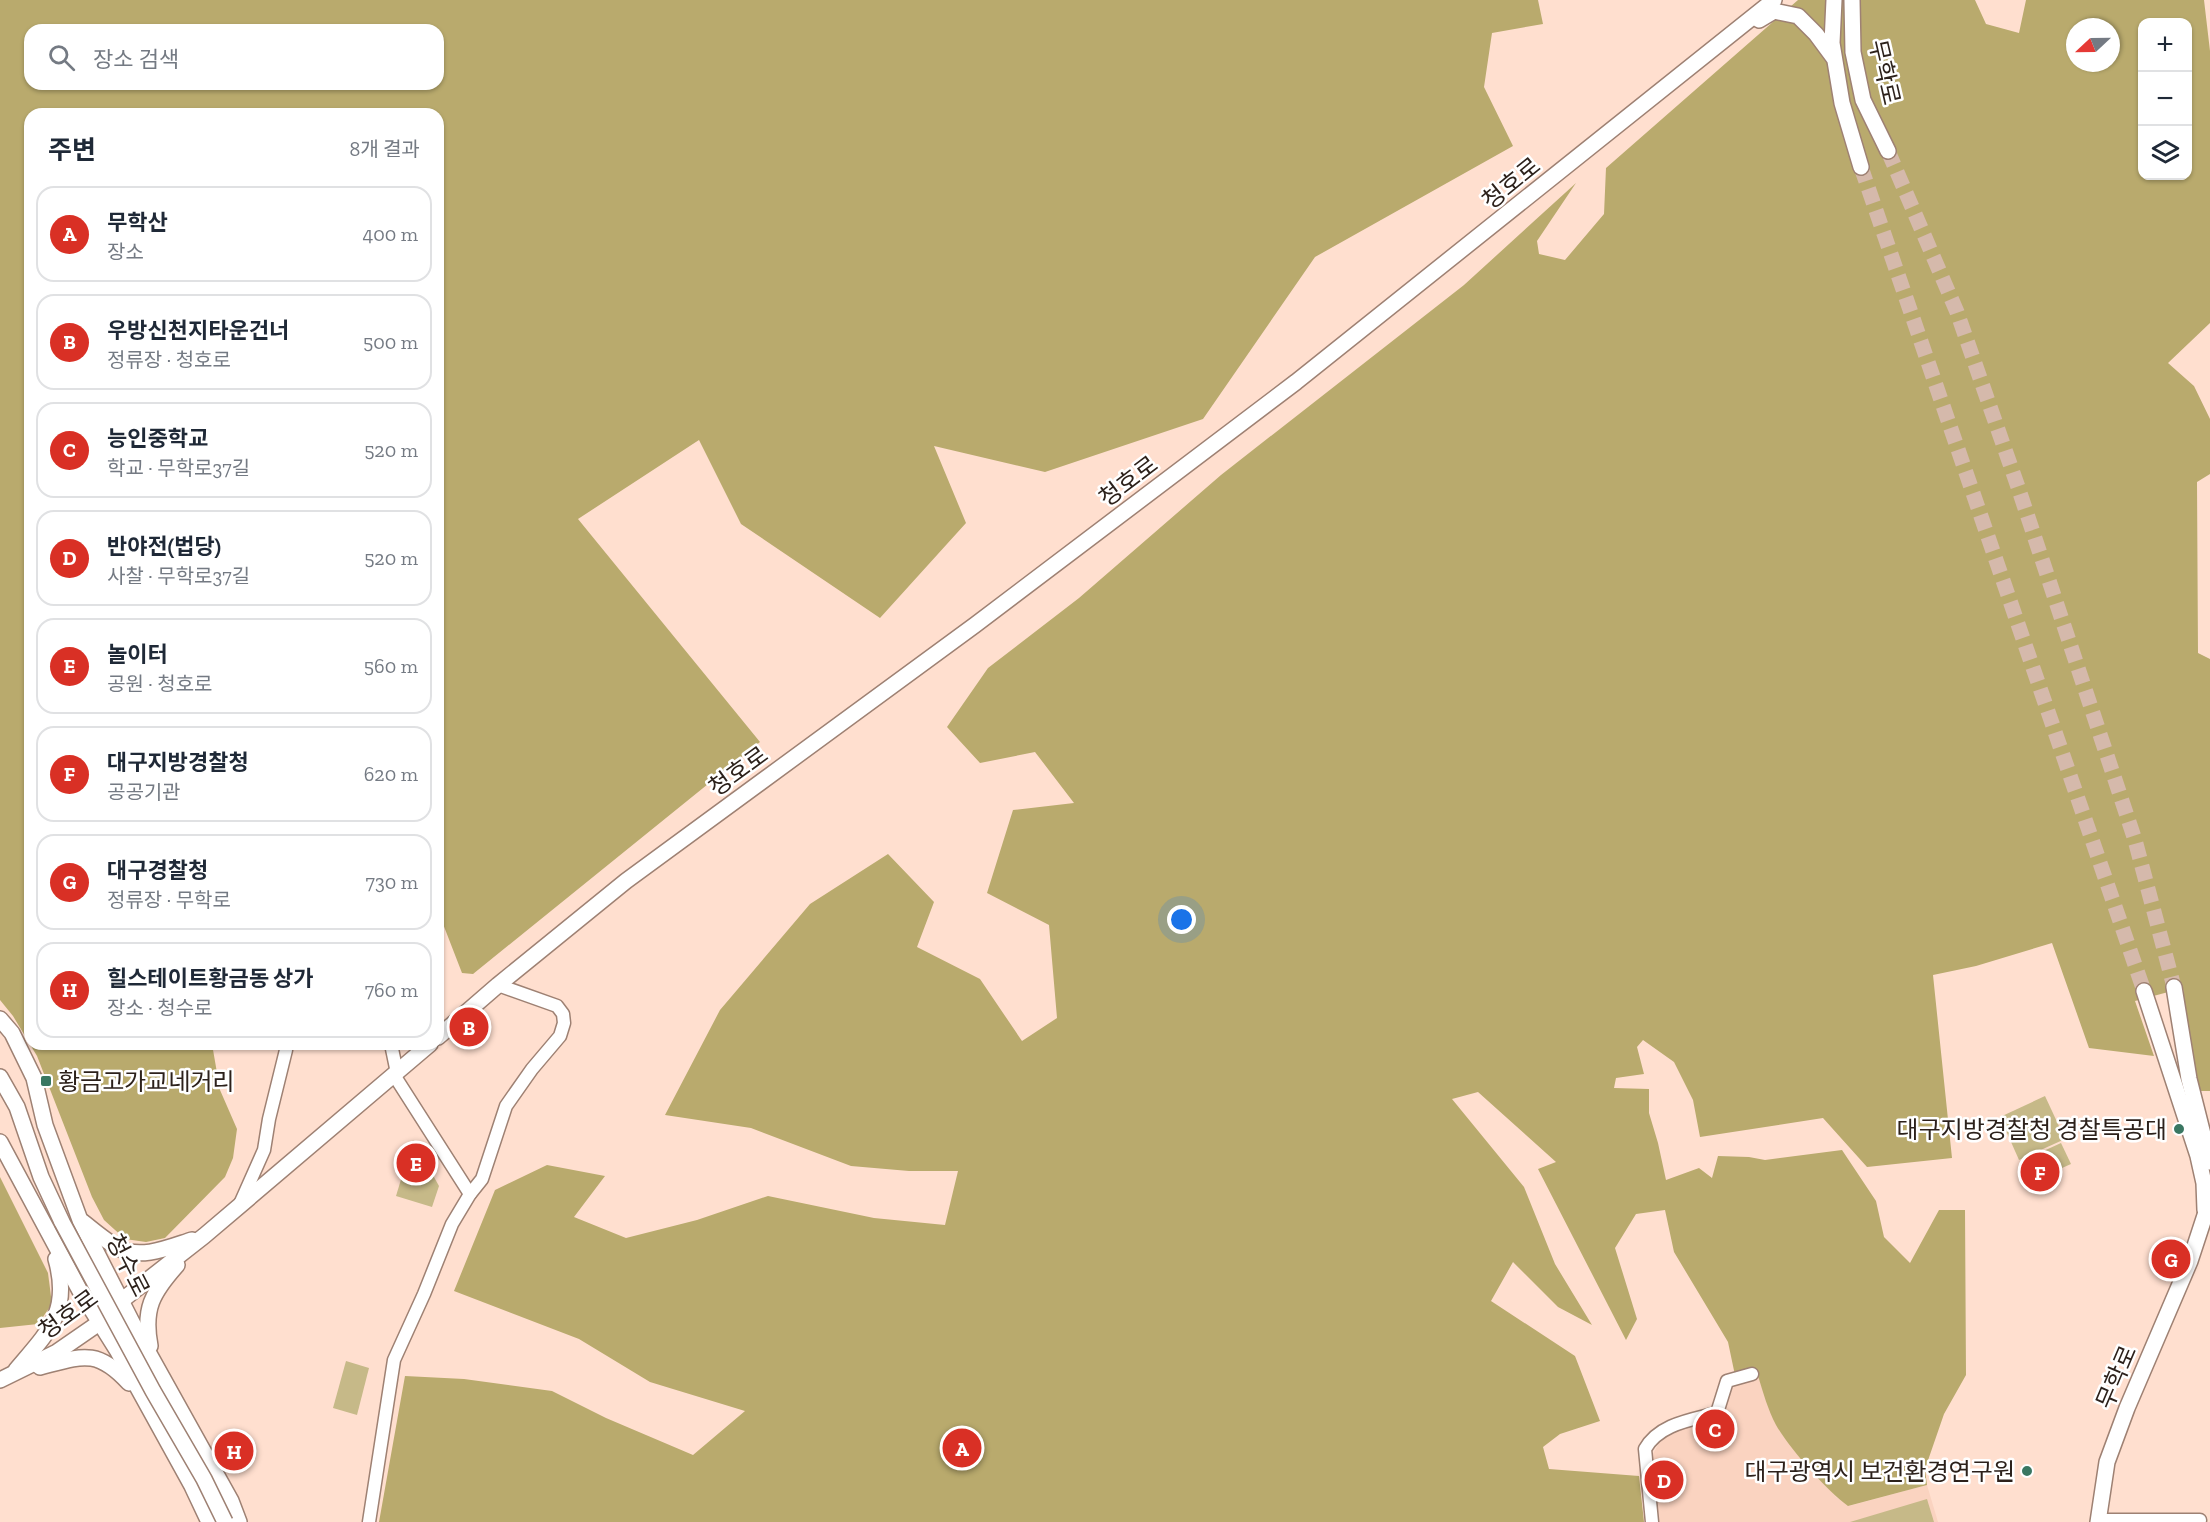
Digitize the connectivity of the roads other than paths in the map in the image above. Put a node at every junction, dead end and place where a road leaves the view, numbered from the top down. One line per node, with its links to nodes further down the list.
1 (1774, 0): 4 (main road, 청호로)
2 (1834, 0): 5 (main road)
3 (1852, 0): 6 (main road, 무학로)
4 (1732, 35): 5 (main road); 8 (main road, 청호로)
5 (1834, 58): 7 (main road)
6 (1888, 151)
7 (1862, 167)
8 (498, 985): 12 (main road, 청호로); 20 (street)
9 (2174, 987): 19 (main road)
10 (2144, 992): 21 (main road, 무학로)
11 (0, 1019): 23 (main road, 청수로)
12 (444, 1032)
13 (286, 1050): 22 (street, 청호로)
14 (392, 1050): 16 (street)
15 (423, 1050): 16 (main road, 청호로)
16 (396, 1074): 20 (street); 22 (main road, 청호로)
17 (0, 1077): 39 (main road, 청수로, bridge)
18 (0, 1142): 24 (main road)
19 (2210, 1162)
20 (470, 1194): 41 (street)
21 (2208, 1194): 28 (main road, 무학로)
22 (240, 1206): 25 (main road, 청호로)
23 (80, 1220): 25 (main road); 27 (main road, 청수로)
24 (49, 1236): 29 (main road); 33 (main road)
25 (204, 1236): 30 (main road, 청호로); 34 (main road)
26 (2210, 1238): 28 (main road, 무학로)
27 (97, 1252): 29 (main road); 30 (main road, 청수로)
28 (2192, 1255): 37 (main road, 무학로)
29 (65, 1262): 31 (main road)
30 (121, 1301): 31 (main road, 청호로); 34 (main road, 청수로)
31 (99, 1323): 33 (main road, 청호로); 35 (main road)
32 (1752, 1374): 42 (street)
33 (6, 1378): 35 (main road)
34 (168, 1386): 35 (main road); 40 (main road, 청수로)
35 (145, 1401): 38 (main road)
36 (2200, 1520): 37 (street)
37 (2098, 1521)
38 (209, 1522)
39 (225, 1522)
40 (239, 1522)
41 (369, 1522)
42 (1652, 1522)

